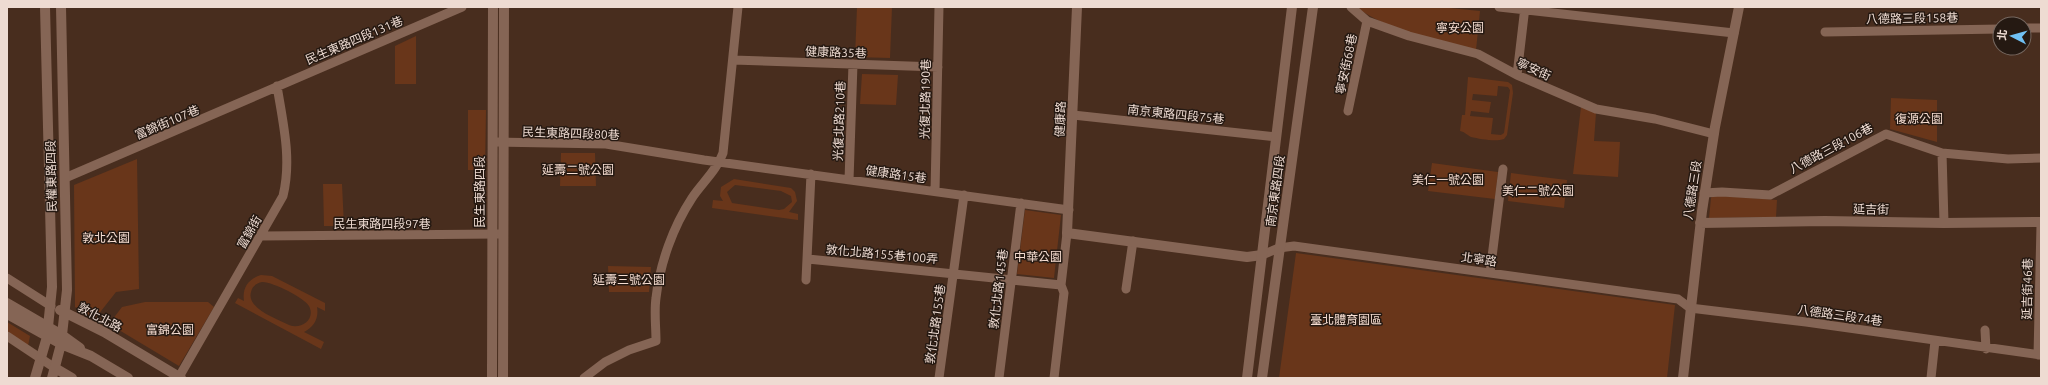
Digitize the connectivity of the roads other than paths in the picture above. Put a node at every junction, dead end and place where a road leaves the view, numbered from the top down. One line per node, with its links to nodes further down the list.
1 (45, 7): 61 (street, 民權東路四段)
2 (61, 7): 35 (street, 民權東路四段)
3 (462, 7): 23 (street, 民生東路四段131巷)
4 (493, 7): 28 (street, 民生東路四段)
5 (504, 7): 29 (street, 民生東路四段)
6 (738, 7): 19 (street)
7 (939, 7): 21 (street, 光復北路190巷)
8 (1077, 7): 25 (street, 健康路)
9 (1292, 7): 27 (street, 南京東路四段)
10 (1313, 7): 50 (street, 南京東路四段)
11 (1351, 7): 15 (street, 寧安街)
12 (1498, 7): 14 (street)
13 (1739, 7): 18 (street, 八德路三段)
14 (1525, 9): 18 (street); 22 (street)
15 (1367, 21): 22 (street, 寧安街); 24 (street, 寧安街68巷)
16 (1992, 29): 17 (street, 八德路三段158巷)
17 (1825, 32)
18 (1734, 33): 26 (street, 八德路三段)
19 (733, 60): 20 (street, 健康路35巷); 32 (street)
20 (853, 64): 21 (street, 健康路35巷); 36 (street, 光復北路210巷)
21 (938, 67): 37 (street, 光復北路190巷)
22 (1517, 75): 26 (street, 寧安街)
23 (277, 86): 35 (street, 富錦街107巷); 48 (street, 富錦街)
24 (1348, 111)
25 (1073, 115): 27 (street, 南京東路四段75巷); 41 (street, 健康路)
26 (1714, 134): 38 (street, 八德路三段)
27 (1276, 137): 51 (street, 南京東路四段)
28 (493, 142): 29 (street, 民生東路四段80巷); 46 (street, 民生東路四段)
29 (504, 142): 32 (street, 民生東路四段80巷); 47 (street, 民生東路四段)
30 (1942, 153): 31 (street, 八德路三段106巷); 38 (street, 八德路三段106巷); 43 (street)
31 (2041, 158)
32 (720, 162): 34 (street, 健康路15巷); 82 (street)
33 (1503, 170): 54 (street)
34 (812, 174): 36 (street, 健康路15巷); 52 (street)
35 (65, 178): 63 (street, 民權東路四段)
36 (848, 180): 37 (street, 健康路15巷)
37 (935, 191): 39 (street, 健康路15巷)
38 (1704, 193): 42 (street, 八德路三段)
39 (964, 195): 40 (street, 健康路15巷); 53 (street, 敦化北路155巷)
40 (1021, 203): 41 (street, 健康路15巷); 57 (street, 敦化北路145巷)
41 (1069, 210): 45 (street, 健康路)
42 (1700, 223): 43 (street, 延吉街); 62 (street, 八德路三段)
43 (1944, 223): 44 (street, 延吉街)
44 (2041, 223): 72 (street, 延吉街46巷)
45 (1067, 233): 49 (street); 58 (street, 健康路)
46 (492, 234): 47 (street, 民生東路四段97巷); 48 (street, 民生東路四段97巷); 80 (street, 民生東路四段)
47 (504, 234): 81 (street, 民生東路四段)
48 (261, 236): 75 (street, 富錦街)
49 (1133, 241): 51 (street); 59 (street)
50 (1279, 248): 51 (street, 北寧路); 54 (street, 北寧路); 87 (street, 南京東路四段)
51 (1262, 255): 86 (street, 南京東路四段)
52 (808, 259): 53 (street, 敦化北路155巷100弄); 56 (street)
53 (954, 273): 57 (street, 敦化北路155巷); 83 (street, 敦化北路155巷)
54 (1490, 273): 62 (street, 北寧路)
55 (7, 278): 61 (street, 敦化北路)
56 (806, 280)
57 (1010, 280): 58 (street, 敦化北路155巷); 84 (street, 敦化北路145巷)
58 (1061, 285): 85 (street, 健康路)
59 (1126, 289)
60 (7, 303): 65 (street)
61 (51, 306): 63 (street, 敦化北路); 65 (street, 民權東路四段)
62 (1690, 308): 70 (street, 八德路三段74巷); 88 (street, 八德路三段)
63 (64, 312): 69 (street, 民權東路四段); 75 (street, 敦化北路)
64 (7, 314): 68 (street)
65 (48, 326): 68 (street, 民權東路四段); 69 (street)
66 (1985, 330): 71 (street)
67 (7, 336): 73 (street)
68 (47, 337): 69 (street); 73 (street, 民權東路四段)
69 (62, 339): 74 (street, 民權東路四段); 79 (street)
70 (1936, 341): 71 (street, 八德路三段74巷); 89 (street)
71 (1986, 349): 72 (street, 八德路三段74巷)
72 (2040, 355)
73 (41, 359): 74 (street); 76 (street, 民權東路四段)
74 (55, 368): 77 (street, 民權東路四段); 78 (street)
75 (180, 377)
76 (34, 378)
77 (52, 378)
78 (72, 378)
79 (128, 378)
80 (492, 378)
81 (504, 378)
82 (584, 378)
83 (939, 378)
84 (999, 378)
85 (1054, 378)
86 (1247, 378)
87 (1262, 378)
88 (1683, 378)
89 (1930, 378)

